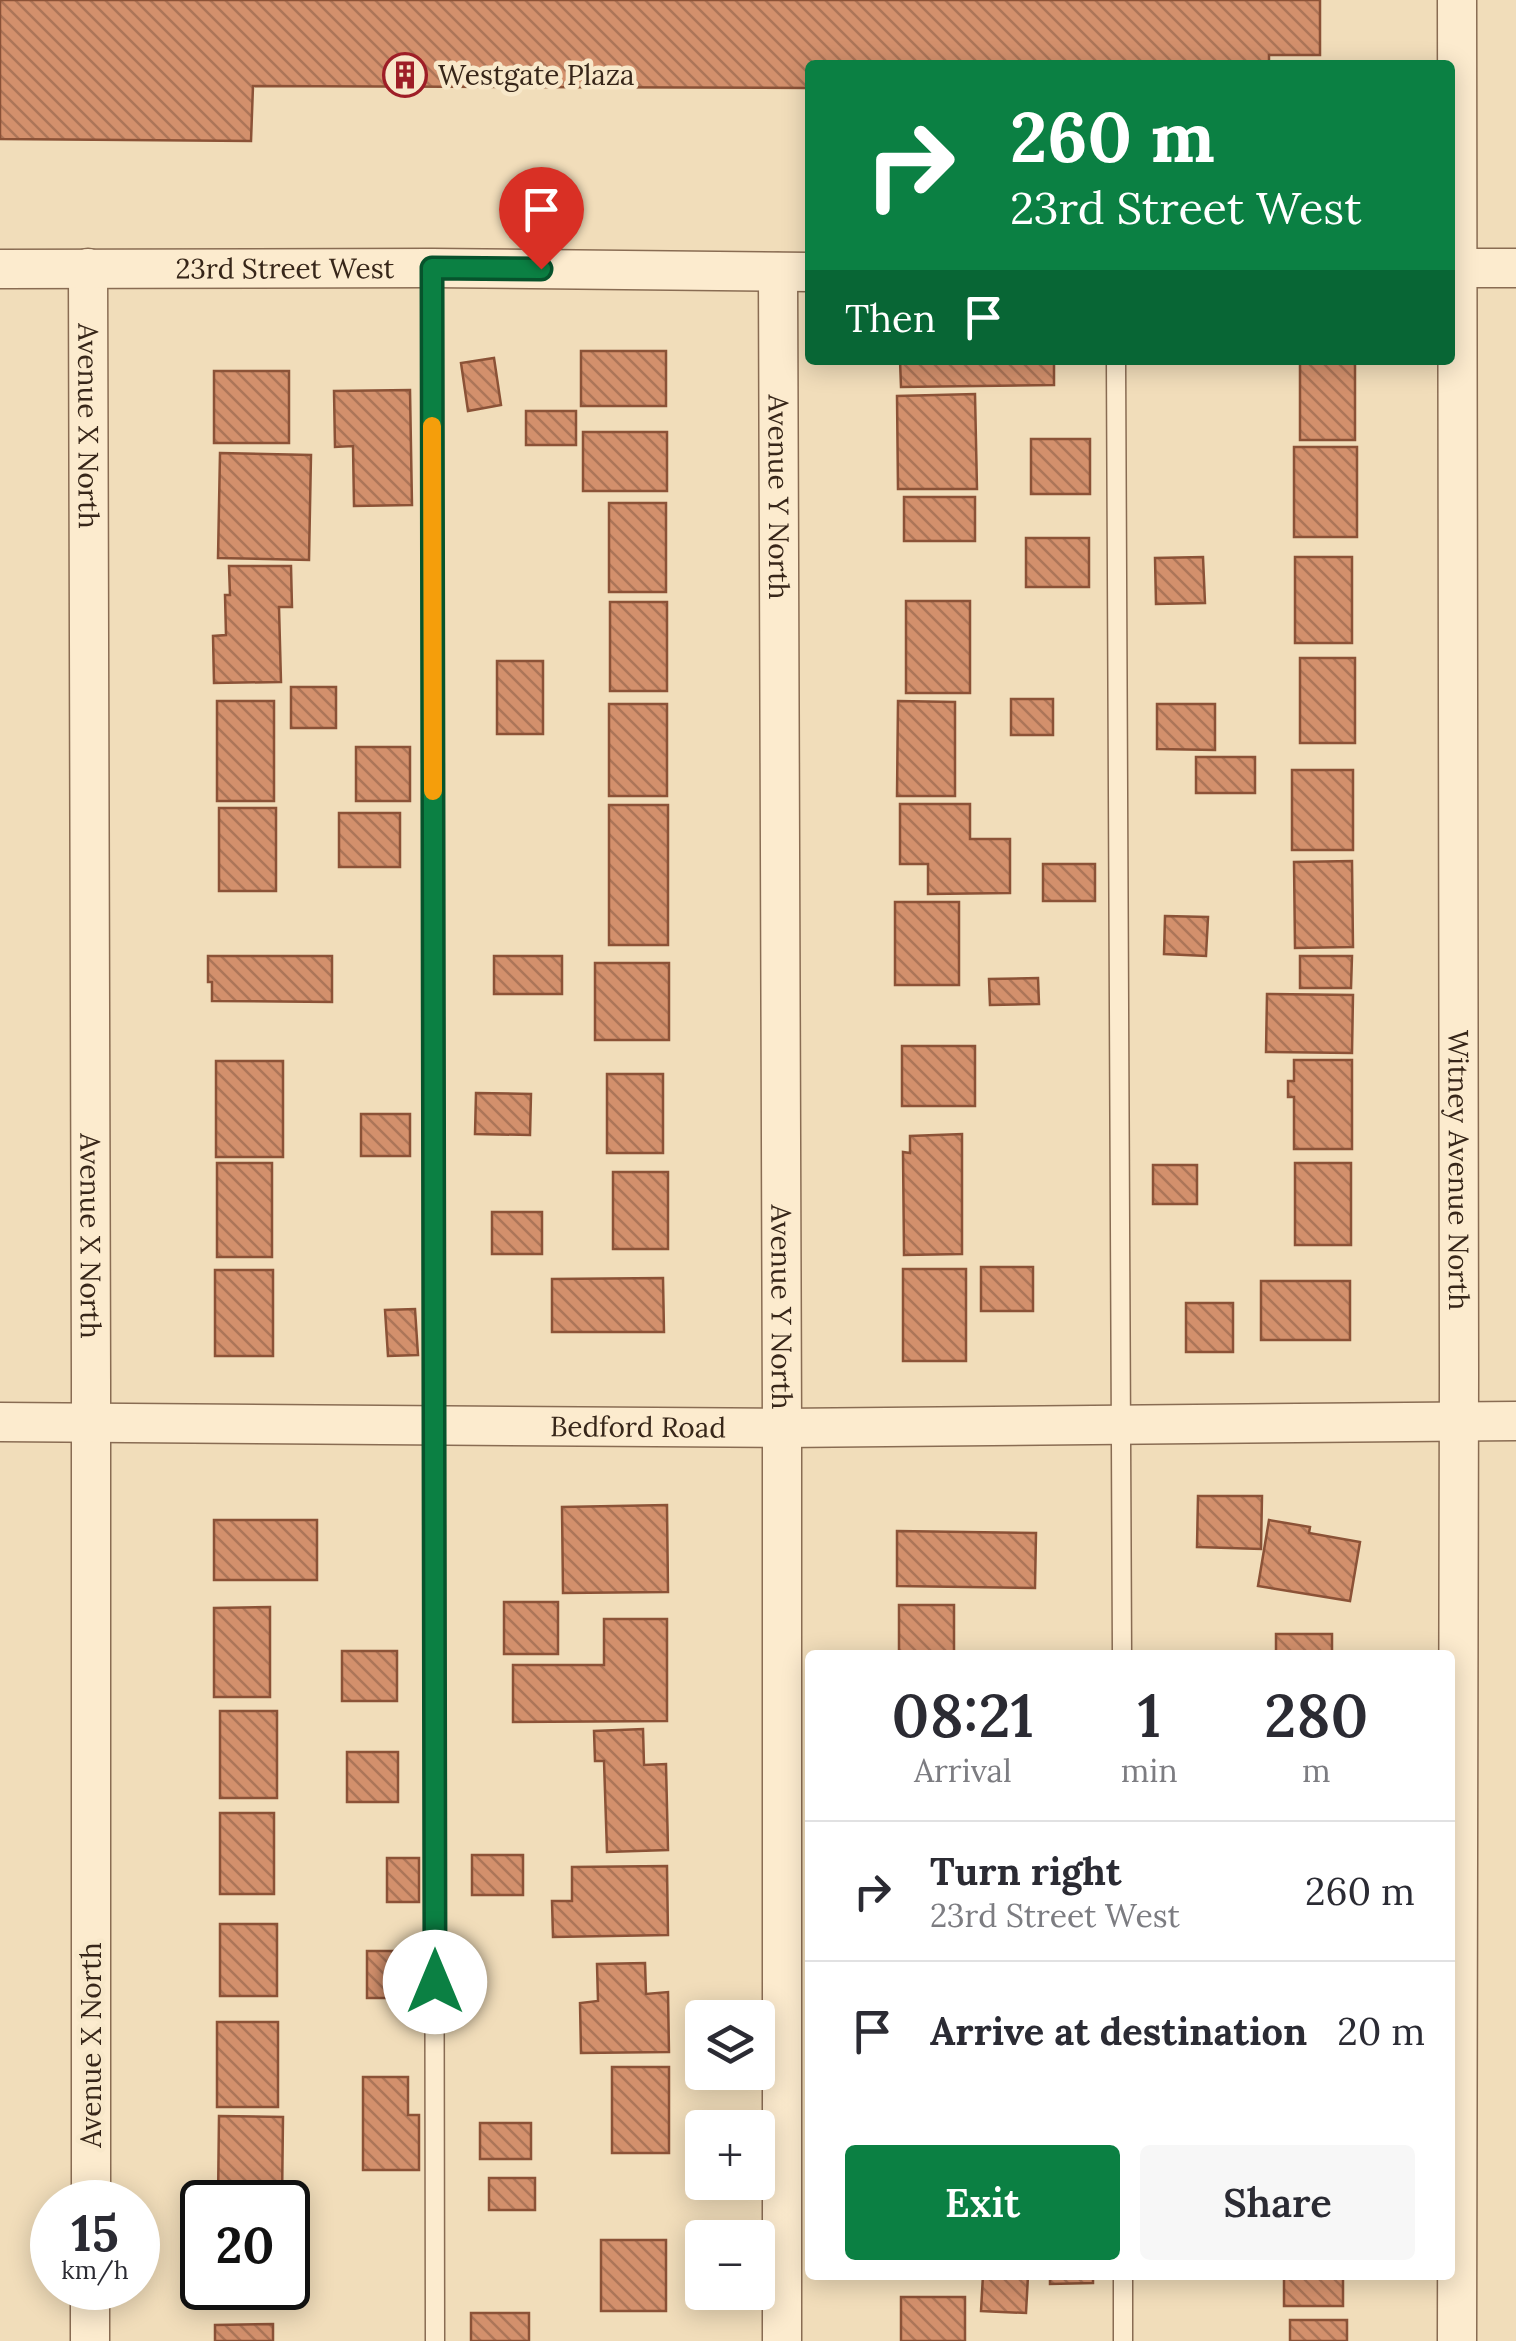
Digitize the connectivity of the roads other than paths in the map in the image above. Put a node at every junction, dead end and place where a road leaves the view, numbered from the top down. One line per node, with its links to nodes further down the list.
1 (1457, 0): 2 (street, Witney Avenue North)
2 (1455, 179)
3 (0, 268): 4 (street, 23rd Street West)
4 (88, 268): 5 (street, 23rd Street West); 13 (street, Avenue X North)
5 (432, 268): 8 (street, 23rd Street West); 15 (lane)
6 (1455, 268): 7 (street)
7 (1516, 268)
8 (794, 272): 17 (street, Avenue Y North)
9 (1116, 365): 16 (lane)
10 (1454, 365): 14 (street, Witney Avenue North)
11 (1516, 1421): 14 (street, Bedford Road)
12 (0, 1422): 13 (street, Bedford Road)
13 (92, 1422): 15 (street, Bedford Road); 19 (street, Avenue X North)
14 (1459, 1422): 16 (street, Bedford Road); 26 (street, Witney Avenue North)
15 (434, 1424): 17 (street, Bedford Road); 23 (lane)
16 (1122, 1424): 17 (street, Bedford Road); 18 (lane)
17 (782, 1428): 24 (street, Avenue Y North)
18 (1122, 1650)
19 (90, 2180)
20 (1122, 2280): 25 (lane)
21 (90, 2310): 22 (street)
22 (90, 2341)
23 (435, 2341)
24 (782, 2341)
25 (1123, 2341)
26 (1457, 2341)

